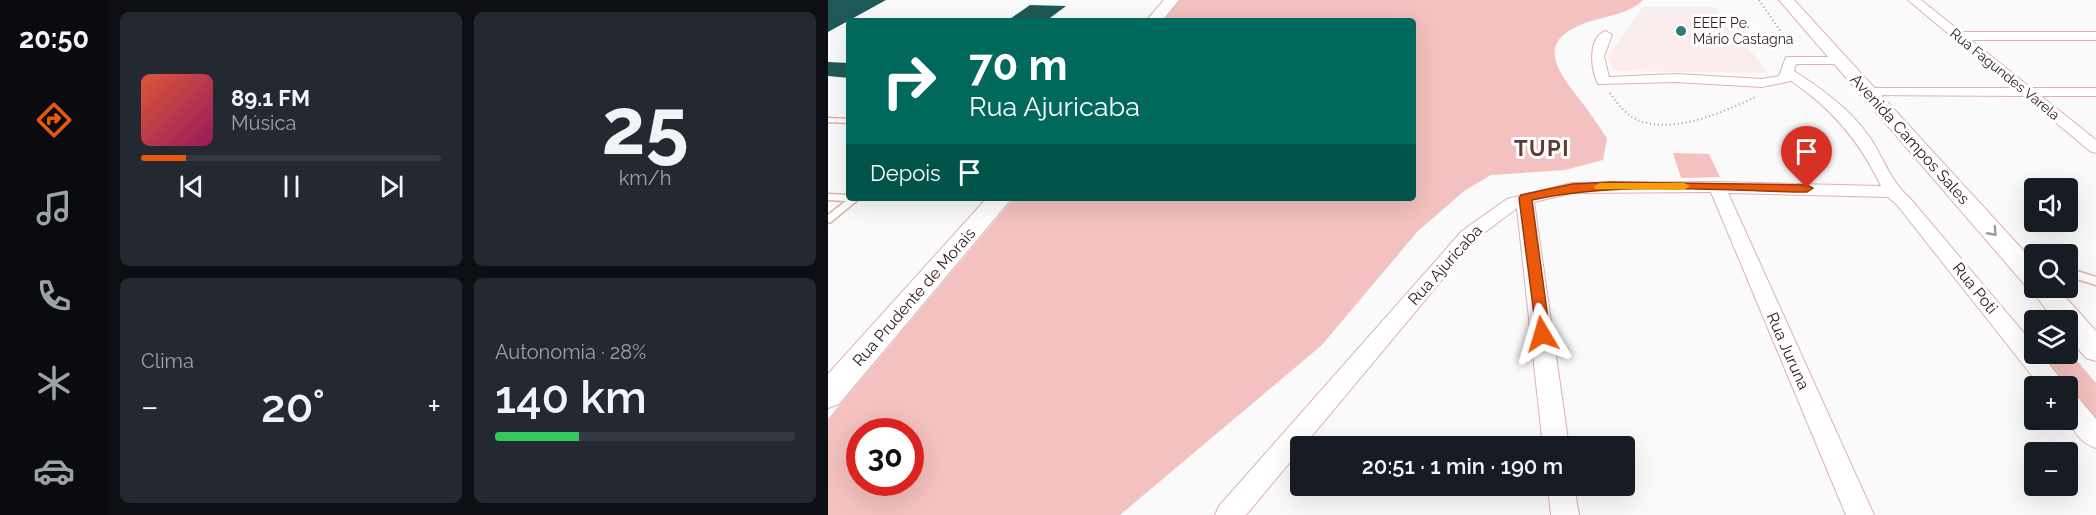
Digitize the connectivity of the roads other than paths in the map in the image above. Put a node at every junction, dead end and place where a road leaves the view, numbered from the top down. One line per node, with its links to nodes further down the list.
1 (1172, 0): 4 (street)
2 (1786, 0): 8 (street, Avenida Campos Sales)
3 (1914, 0): 6 (street, Rua Fagundes Varela)
4 (1157, 18)
5 (1606, 35): 9 (street)
6 (1958, 36): 7 (street); 11 (street, Rua Fagundes Varela)
7 (2096, 36)
8 (1839, 60): 9 (street); 10 (street, Avenida Campos Sales)
9 (1785, 77): 17 (street, Rua Poti)
10 (1868, 92): 11 (street); 24 (street, Avenida Campos Sales, one-way to 24)
11 (2026, 92): 12 (street); 15 (street, Rua Fagundes Varela)
12 (2096, 92)
13 (828, 120): 14 (lane)
14 (846, 121)
15 (2096, 148)
16 (1717, 187): 17 (street, Rua Ajuricaba); 20 (street, Rua Ajuricaba); 39 (street, Rua Juruna)
17 (1892, 192): 31 (street, Rua Poti)
18 (828, 197): 19 (lane)
19 (846, 198)
20 (1525, 198): 34 (street); 37 (street, Rua Ajuricaba)
21 (851, 201): 23 (lane)
22 (997, 201): 32 (street, Rua Prudente de Morais)
23 (828, 220)
24 (2012, 253): 25 (lane); 26 (street, Avenida Campos Sales)
25 (2024, 257)
26 (2024, 267)
27 (2078, 275): 28 (lane)
28 (2096, 281)
29 (2051, 298): 30 (street)
30 (2096, 350)
31 (2046, 376)
32 (828, 395)
33 (2078, 415): 35 (street)
34 (1555, 436)
35 (2096, 437)
36 (1562, 496): 38 (street)
37 (1229, 515)
38 (1565, 515)
39 (1860, 515)

